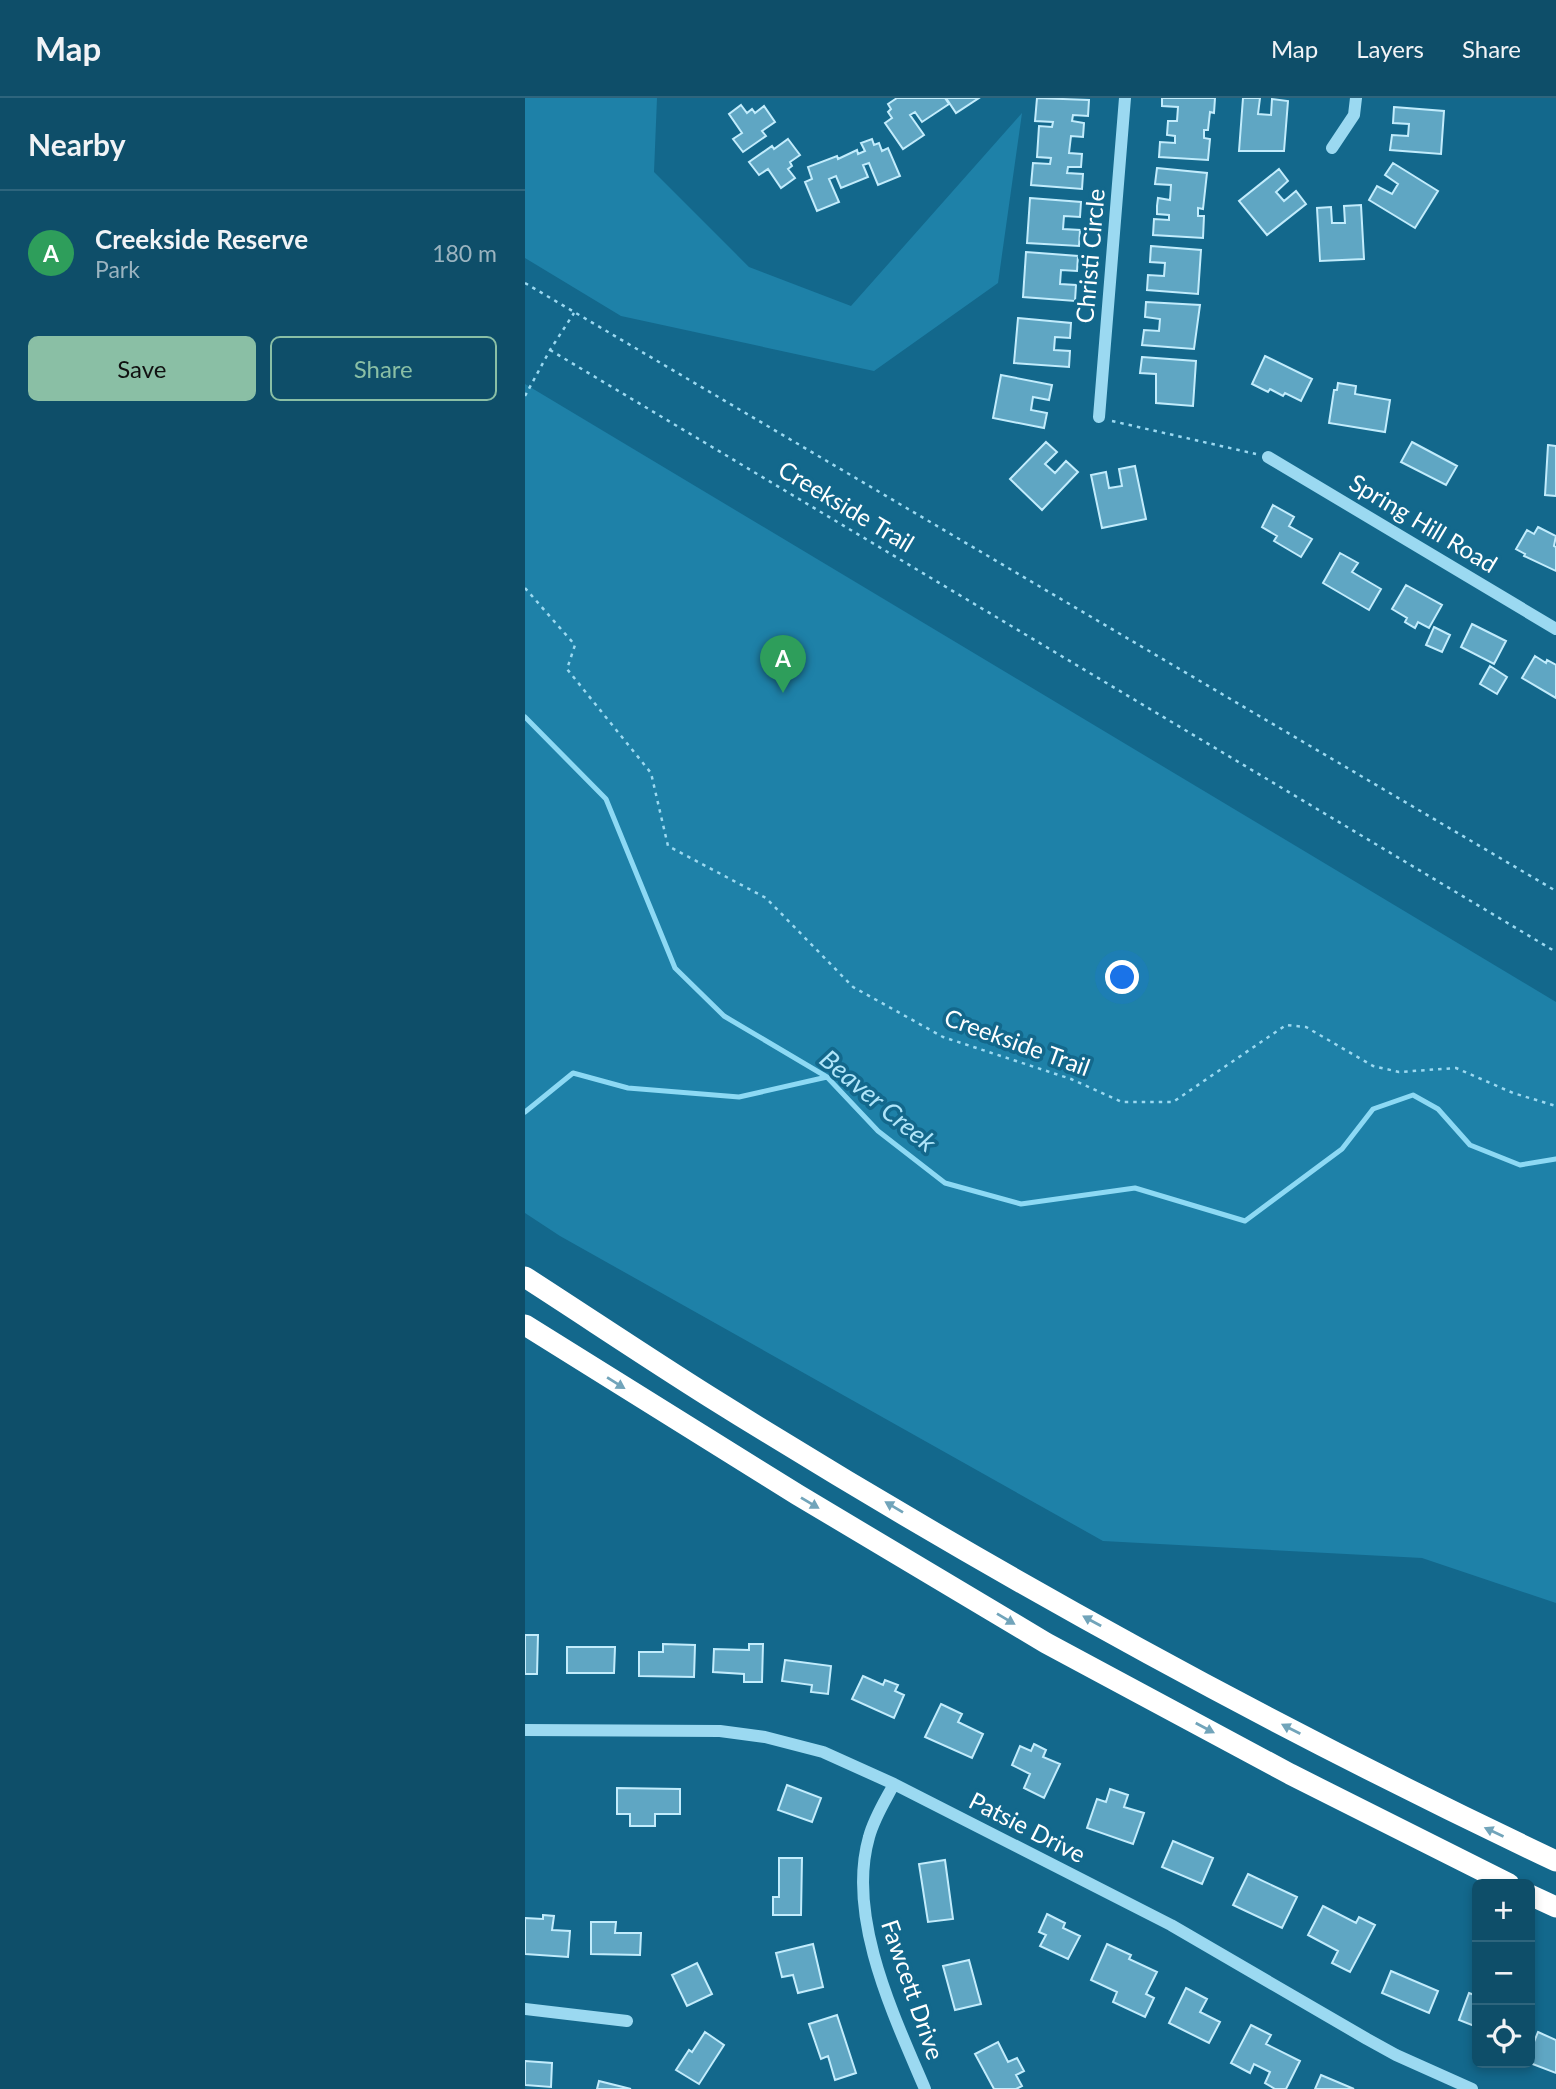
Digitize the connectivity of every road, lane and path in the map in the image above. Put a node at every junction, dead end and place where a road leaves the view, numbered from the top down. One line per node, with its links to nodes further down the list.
1 (1125, 98): 8 (street, Christi Circle)
2 (1356, 98): 3 (street)
3 (1332, 148)
4 (525, 283): 5 (path)
5 (574, 313): 6 (path); 12 (path)
6 (550, 350): 7 (path); 13 (path, Creekside Trail)
7 (525, 396)
8 (1099, 417): 9 (path)
9 (1268, 457): 11 (street, Spring Hill Road)
10 (525, 588): 14 (path, Creekside Trail)
11 (1556, 629)
12 (1556, 891)
13 (1556, 952)
14 (1556, 1106)
15 (525, 1277): 21 (highway, one-way to 15)
16 (525, 1325): 18 (highway)
17 (525, 1330): 18 (highway)
18 (558, 1347): 22 (highway, one-way to 22)
19 (525, 1730): 20 (street, Patsie Drive)
20 (894, 1784): 27 (street, Fawcett Drive); 28 (street, Patsie Drive)
21 (1556, 1861)
22 (1499, 1879)
23 (1535, 1897): 24 (highway)
24 (1556, 1907)
25 (525, 2009): 26 (street)
26 (627, 2021)
27 (925, 2089)
28 (1472, 2089)

